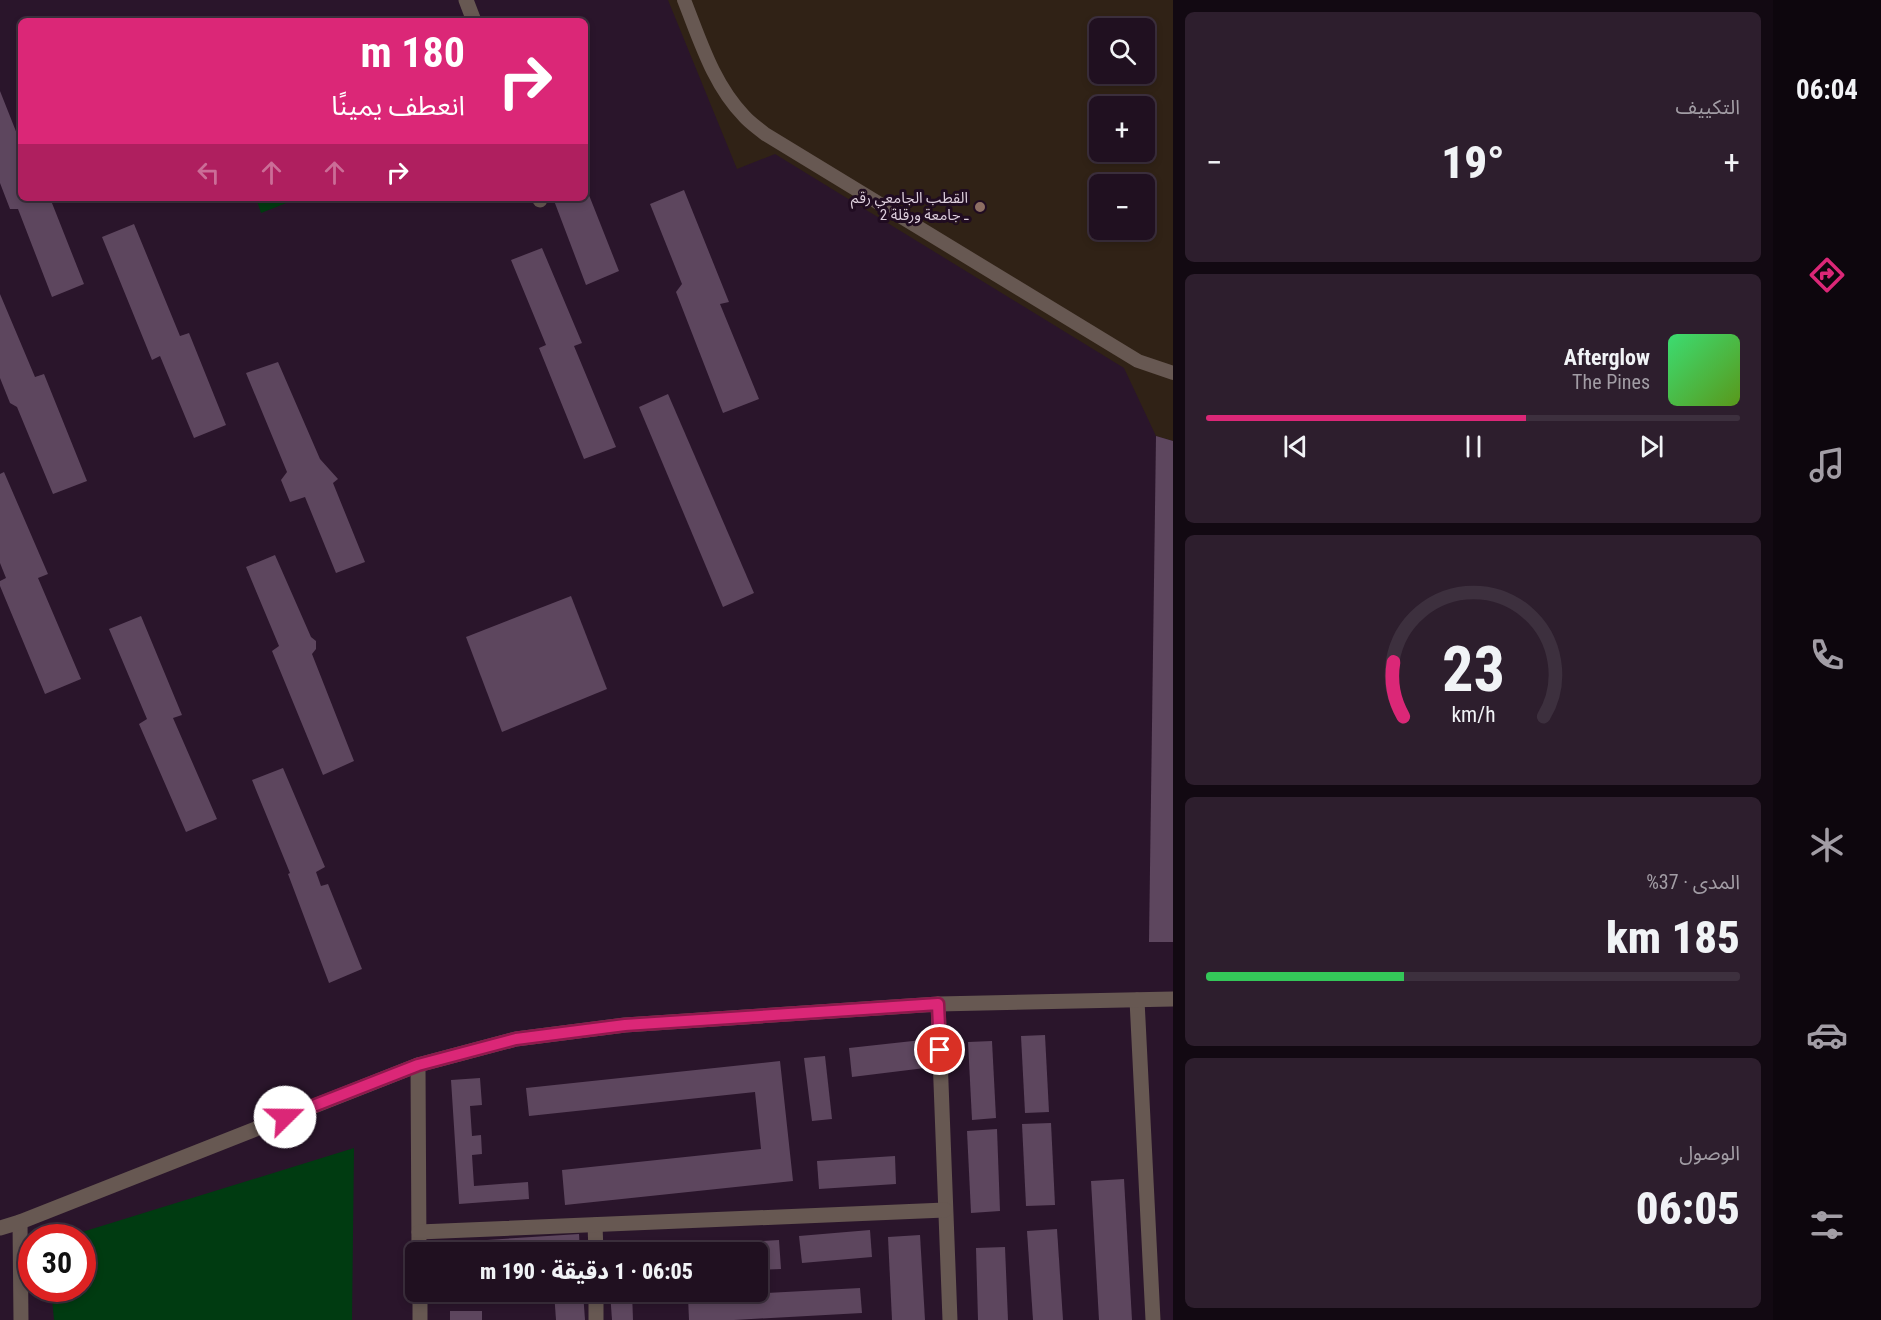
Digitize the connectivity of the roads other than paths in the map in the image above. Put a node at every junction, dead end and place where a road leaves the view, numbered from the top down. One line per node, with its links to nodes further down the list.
1 (466, 0): 3 (street)
2 (684, 0): 4 (lane)
3 (473, 18)
4 (1173, 373)
5 (1173, 999): 6 (street)
6 (1137, 1000): 7 (street); 22 (street)
7 (938, 1004): 8 (street); 9 (street)
8 (418, 1065): 10 (street); 13 (street)
9 (945, 1210): 11 (street); 21 (street)
10 (20, 1222): 12 (street); 18 (street)
11 (596, 1225): 13 (street); 15 (street)
12 (0, 1228)
13 (419, 1232): 14 (street)
14 (419, 1242)
15 (596, 1242)
16 (420, 1302): 19 (street)
17 (596, 1302): 20 (street)
18 (21, 1320)
19 (420, 1320)
20 (596, 1320)
21 (950, 1320)
22 (1154, 1320)

